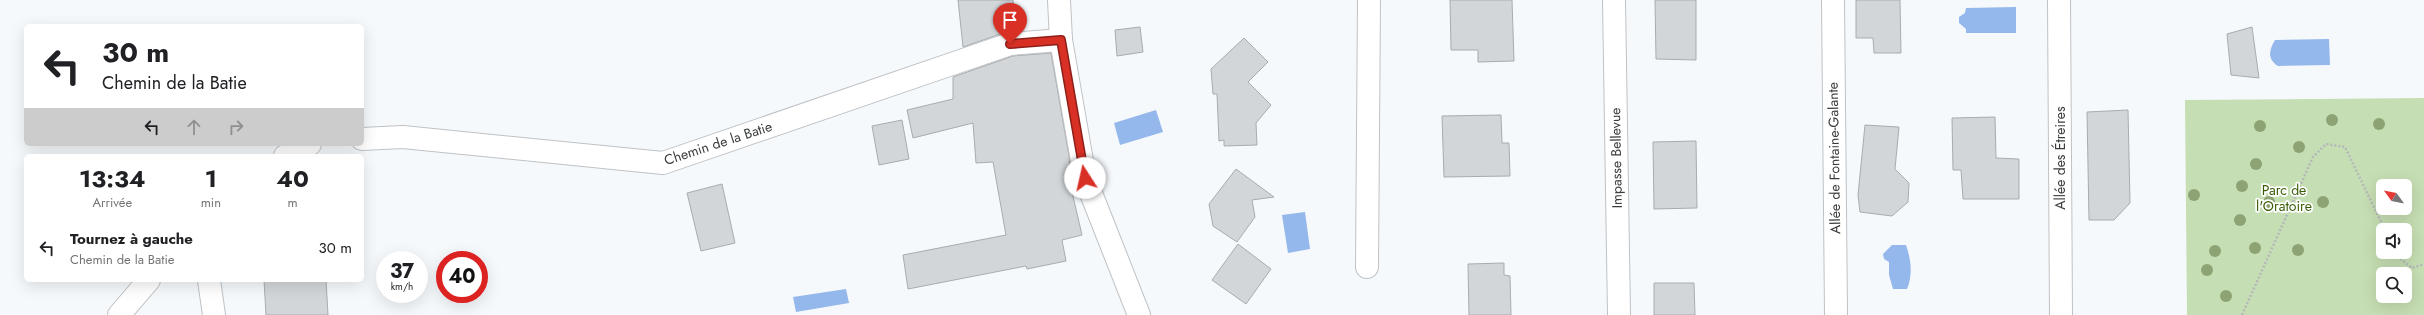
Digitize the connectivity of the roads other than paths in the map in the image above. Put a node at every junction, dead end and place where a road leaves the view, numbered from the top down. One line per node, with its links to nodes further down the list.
1 (1059, 0): 6 (street)
2 (1369, 0): 10 (street)
3 (1614, 0): 16 (street, Impasse Bellevue)
4 (1833, 0): 17 (street, Allée de Fontaine-Galante)
5 (2059, 0): 18 (street, Allée des Étreires)
6 (1061, 40): 7 (street, Chemin de la Batie); 15 (street)
7 (364, 139)
8 (306, 146): 9 (street)
9 (289, 154)
10 (1367, 267)
11 (147, 282): 13 (street)
12 (209, 282): 14 (street)
13 (119, 315)
14 (214, 315)
15 (1139, 315)
16 (1619, 315)
17 (1836, 315)
18 (2061, 315)

